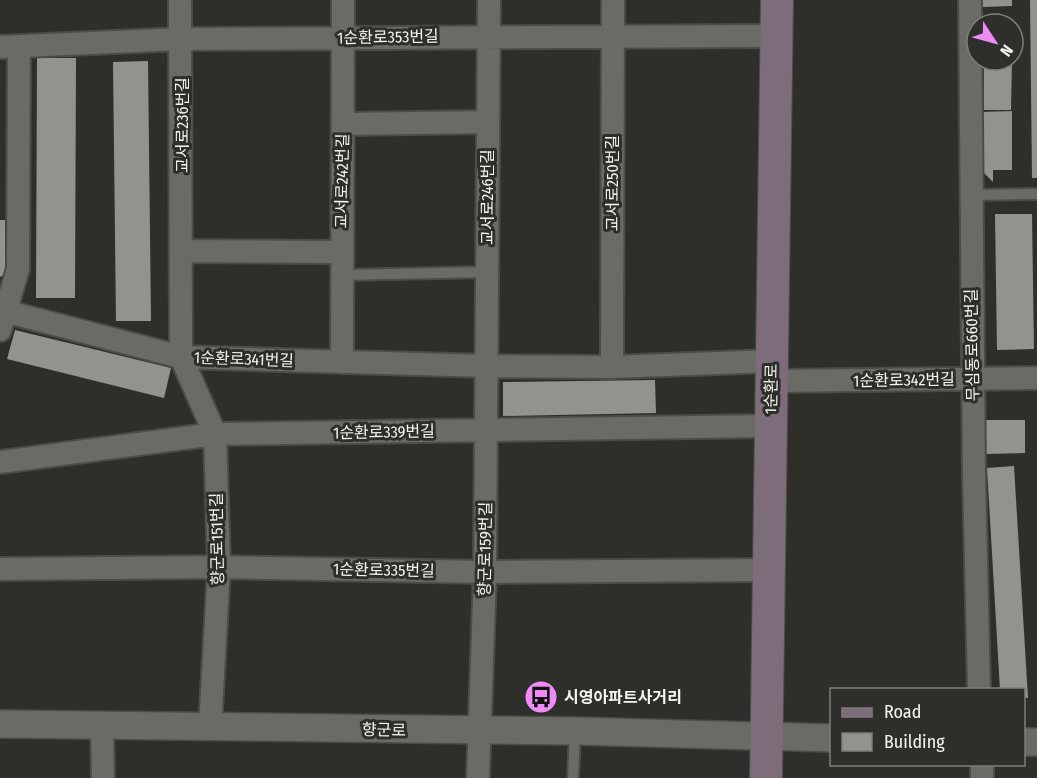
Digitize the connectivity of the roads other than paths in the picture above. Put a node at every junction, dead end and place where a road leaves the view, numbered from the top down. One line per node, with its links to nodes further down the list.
1 (180, 0): 11 (street, 교서로236번길)
2 (344, 0): 10 (street, 교서로242번길)
3 (489, 0): 7 (street, 교서로246번길)
4 (613, 0): 9 (street, 교서로250번길)
5 (777, 0): 8 (main road, 1순환로)
6 (970, 0): 16 (street, 무심동로660번길)
7 (488, 35): 9 (street, 1순환로353번길); 10 (street, 1순환로353번길); 13 (street, 교서로246번길)
8 (776, 36): 9 (street, 1순환로353번길); 26 (main road, 1순환로)
9 (613, 37): 25 (street, 교서로250번길)
10 (344, 38): 11 (street, 1순환로353번길); 14 (street, 교서로242번길)
11 (182, 39): 12 (street, 1순환로353번길); 17 (street, 교서로236번길)
12 (9, 47): 21 (street)
13 (486, 122): 14 (street); 19 (street, 교서로246번길)
14 (343, 124): 18 (street, 교서로242번길)
15 (1037, 194): 16 (lane)
16 (971, 195): 28 (street, 무심동로660번길)
17 (181, 251): 18 (street); 22 (street, 교서로236번길)
18 (341, 252): 20 (street, 교서로242번길)
19 (487, 272): 20 (lane); 24 (street, 교서로246번길)
20 (341, 275): 23 (street, 교서로242번길)
21 (2, 312): 22 (street, 1순환로341번길)
22 (181, 357): 23 (street, 1순환로341번길); 31 (street, 향군로151번길)
23 (342, 362): 24 (street, 1순환로341번길)
24 (487, 366): 25 (street, 1순환로341번길); 30 (street, 향군로159번길)
25 (612, 367): 26 (street, 1순환로342번길)
26 (771, 371): 28 (street, 1순환로342번길); 29 (main road, 1순환로)
27 (1037, 378): 28 (street, 1순환로342번길)
28 (973, 379): 37 (street, 무심동로660번길)
29 (771, 426): 30 (street, 1순환로339번길); 35 (main road, 1순환로)
30 (487, 431): 31 (street, 1순환로339번길); 36 (street, 향군로159번길)
31 (215, 434): 32 (street, 1순환로339번길); 33 (street, 향군로151번길)
32 (0, 462)
33 (219, 567): 34 (street, 1순환로335번길); 36 (street, 1순환로335번길); 40 (street, 향군로151번길)
34 (0, 569)
35 (768, 570): 36 (street, 1순환로335번길); 43 (main road, 1순환로)
36 (485, 572): 41 (street, 향군로159번길)
37 (979, 688)
38 (0, 724): 39 (street, 향군로)
39 (102, 726): 40 (street, 향군로); 45 (street)
40 (210, 728): 41 (street, 향군로)
41 (480, 731): 42 (street, 향군로); 46 (street, 향군로159번길)
42 (575, 731): 43 (street, 향군로); 47 (lane)
43 (767, 736): 44 (street, 향군로); 48 (main road, 1순환로)
44 (830, 738)
45 (103, 778)
46 (478, 778)
47 (573, 778)
48 (766, 778)

